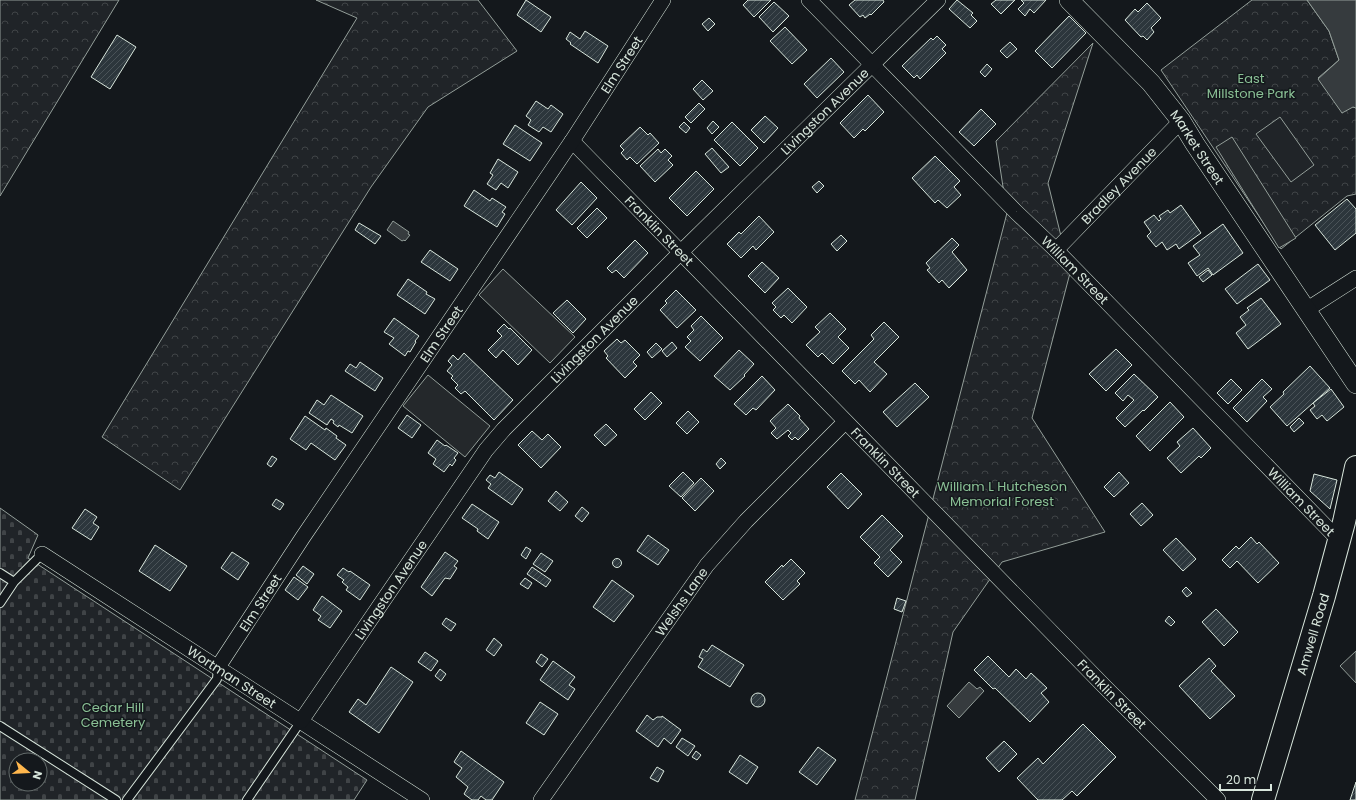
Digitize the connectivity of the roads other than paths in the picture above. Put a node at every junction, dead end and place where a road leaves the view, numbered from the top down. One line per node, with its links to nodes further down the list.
1 (664, 0): 7 (street, Elm Street)
2 (809, 0): 5 (street, William Street)
3 (938, 0): 5 (street, Livingston Avenue)
4 (1070, 0): 6 (street, Market Street)
5 (872, 65): 8 (street, William Street); 9 (street, Livingston Avenue)
6 (1181, 121): 8 (street, Bradley Avenue); 11 (street, Market Street)
7 (572, 141): 9 (street, Franklin Street); 20 (street, Elm Street)
8 (1056, 250): 15 (street, William Street)
9 (680, 253): 13 (street, Franklin Street); 21 (street, Livingston Avenue)
10 (1356, 278): 11 (street)
11 (1306, 310): 12 (street, Market Street)
12 (1356, 384)
13 (845, 422): 27 (street, Welshs Lane); 28 (street, Franklin Street)
14 (1356, 467): 15 (main road, Amwell Road)
15 (1339, 540): 29 (main road, Amwell Road)
16 (42, 554): 18 (lane); 20 (street, Wortman Street)
17 (0, 573): 18 (lane)
18 (14, 582): 19 (lane)
19 (0, 603)
20 (218, 667): 21 (street, Wortman Street); 24 (lane)
21 (301, 721): 25 (lane); 26 (street, Wortman Street)
22 (0, 726): 23 (lane)
23 (116, 800)
24 (127, 800)
25 (247, 800)
26 (422, 800)
27 (541, 800)
28 (1218, 800)
29 (1263, 800)

